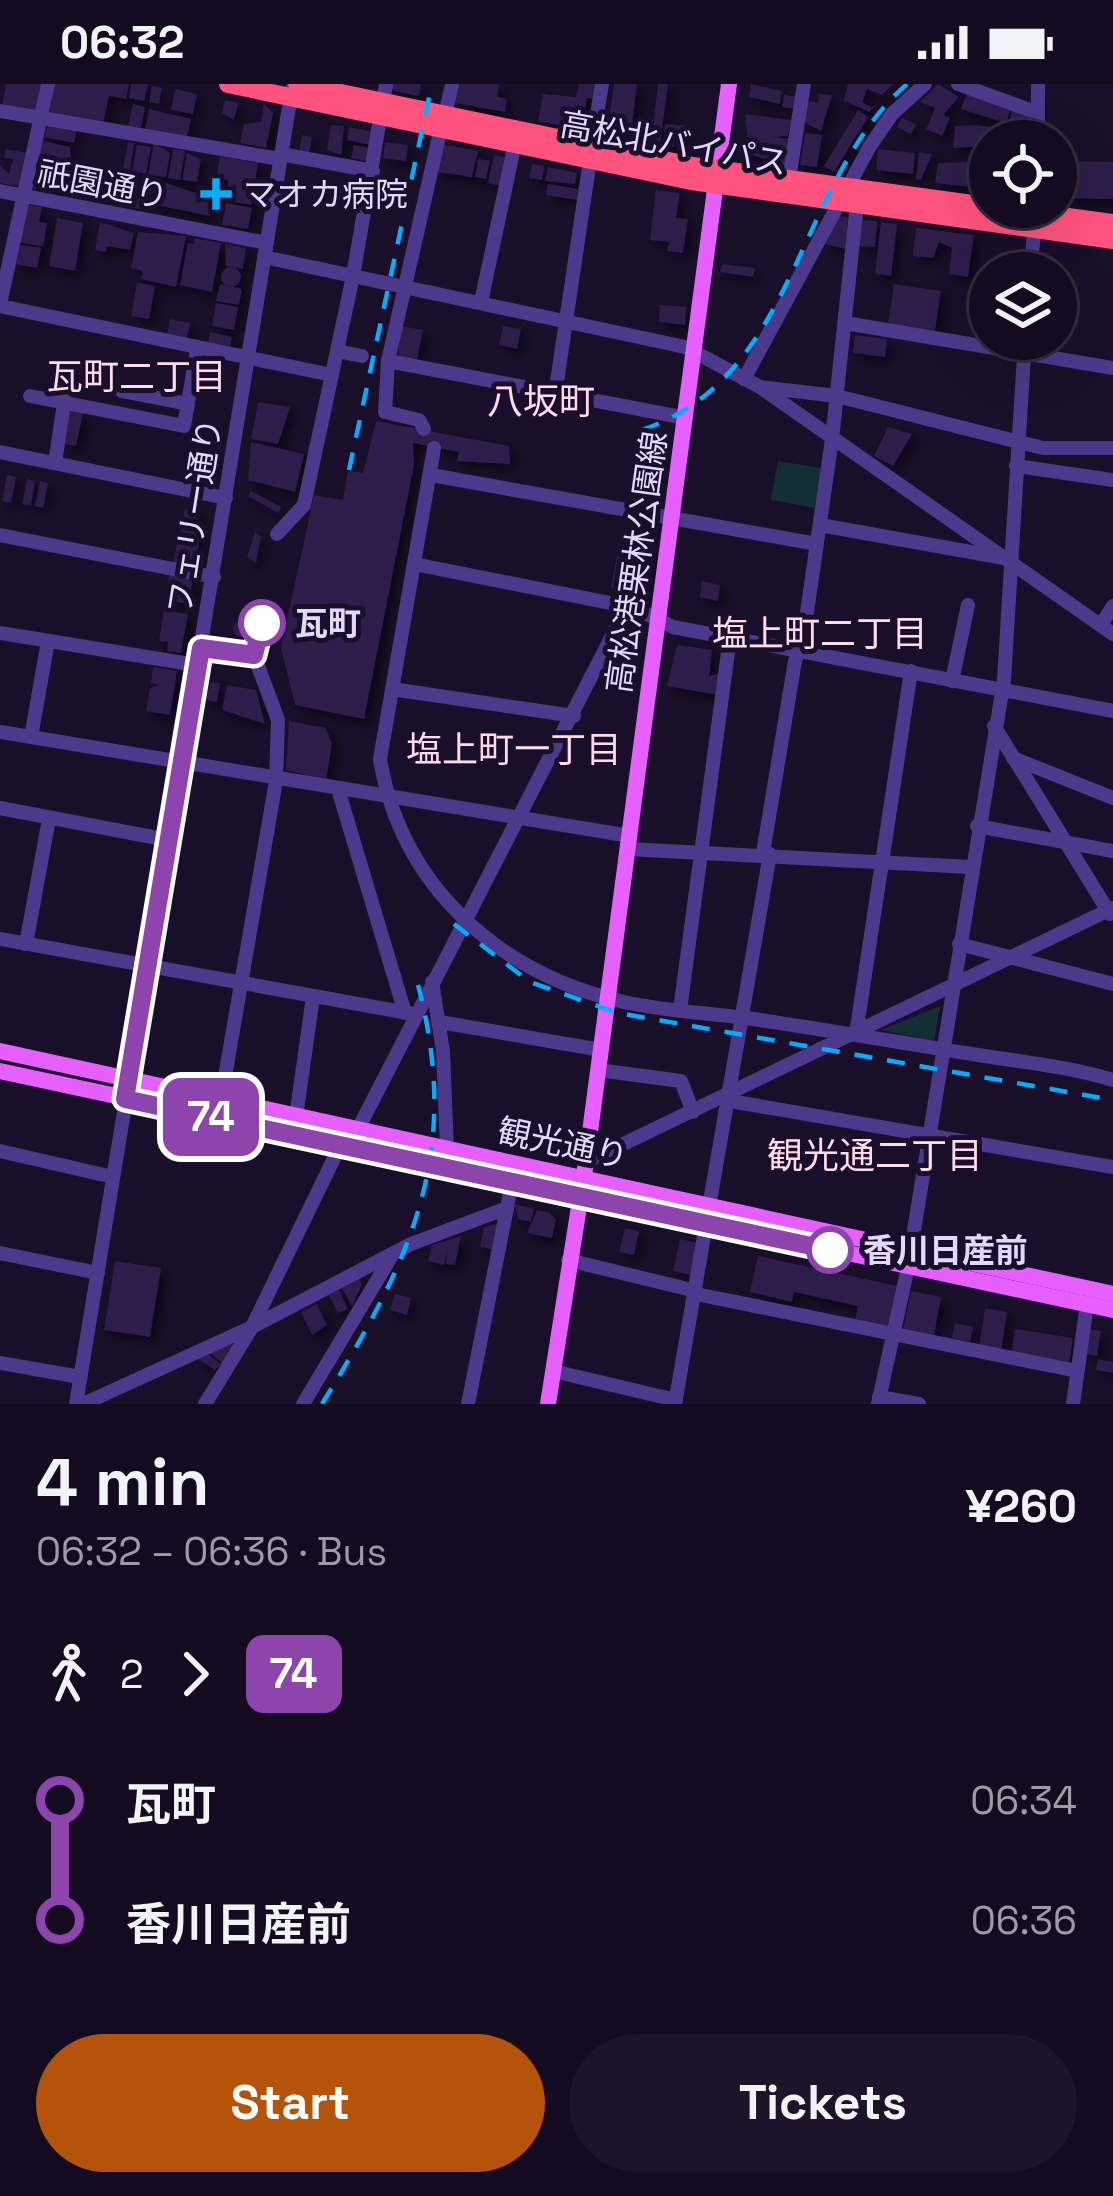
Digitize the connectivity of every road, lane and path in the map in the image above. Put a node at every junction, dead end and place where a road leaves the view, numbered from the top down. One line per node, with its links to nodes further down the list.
1 (48, 84): 14 (street)
2 (228, 84): 10 (highway, 高松北バイパス)
3 (452, 84): 16 (street)
4 (602, 84): 18 (street)
5 (729, 84): 21 (main road, 高松港栗林公園線)
6 (803, 84): 22 (street)
7 (925, 84): 25 (street)
8 (958, 84): 13 (street)
9 (1038, 84): 13 (street)
10 (294, 88): 11 (highway, 高松北バイパス); 19 (street, フェリー通り)
11 (384, 100): 16 (highway, 高松北バイパス); 20 (street)
12 (0, 111): 14 (street)
13 (1038, 113): 15 (street)
14 (40, 117): 19 (street); 24 (street)
15 (1038, 120)
16 (443, 121): 17 (highway, 高松北バイパス); 18 (highway, 高松北バイパス); 33 (street)
17 (515, 143): 18 (highway, 高松北バイパス); 34 (street)
18 (591, 152): 21 (highway, 高松北バイパス); 36 (street)
19 (281, 156): 20 (street); 31 (street, フェリー通り)
20 (373, 171): 32 (street)
21 (716, 177): 22 (highway, 高松北バイパス); 25 (highway, 高松北バイパス); 41 (main road, 高松港栗林公園線)
22 (789, 179): 25 (highway, 高松北バイパス)
23 (0, 191): 24 (street, 祇園通り)
24 (24, 196): 31 (street, 祇園通り); 35 (street)
25 (848, 197): 26 (highway, 高松北バイパス); 37 (street); 49 (street)
26 (969, 210)
27 (1077, 220): 28 (highway, 高松北バイパス)
28 (1113, 223)
29 (1072, 228): 30 (highway, 高松北バイパス)
30 (1113, 240)
31 (266, 250): 32 (street, 祇園通り); 44 (street, フェリー通り)
32 (353, 275): 33 (street, 祇園通り); 40 (street)
33 (405, 286): 34 (street, 祇園通り); 46 (street)
34 (481, 302): 36 (street, 祇園通り)
35 (0, 305): 39 (street)
36 (567, 319): 41 (street, 祇園通り); 53 (street)
37 (845, 323): 38 (street); 55 (street)
38 (969, 340)
39 (197, 350): 44 (street); 57 (street)
40 (337, 351): 42 (street); 48 (street)
41 (696, 354): 49 (street, 祇園通り); 58 (main road, 高松港栗林公園線)
42 (362, 356)
43 (1077, 359): 47 (street)
44 (246, 360): 48 (street); 69 (street, フェリー通り)
45 (1024, 360): 61 (street)
46 (388, 362): 53 (street); 59 (street)
47 (1113, 368)
48 (332, 375): 72 (street)
49 (744, 379): 51 (street, 祇園通り)
50 (67, 383): 56 (street)
51 (760, 387): 55 (street); 60 (street)
52 (122, 391): 57 (street)
53 (555, 395): 58 (street)
54 (30, 396): 56 (street)
55 (837, 396): 60 (street); 61 (street)
56 (66, 403): 57 (street); 65 (street)
57 (188, 404)
58 (686, 418): 70 (main road, 高松港栗林公園線)
59 (424, 430)
60 (832, 439): 71 (street); 75 (street)
61 (1018, 441): 63 (street); 66 (street)
62 (434, 448): 67 (street)
63 (1113, 448)
64 (0, 452): 65 (street)
65 (55, 463): 69 (street)
66 (1016, 466): 68 (street); 75 (street)
67 (431, 475): 70 (street); 76 (street)
68 (1113, 480)
69 (226, 498): 77 (street, フェリー通り)
70 (673, 520): 74 (street); 81 (main road, 高松港栗林公園線)
71 (820, 525): 74 (street); 75 (street)
72 (277, 534)
73 (0, 536): 77 (street)
74 (817, 544): 86 (street)
75 (1009, 559): 82 (street); 92 (street)
76 (414, 564): 80 (street); 91 (street)
77 (214, 577): 99 (street, フェリー通り)
78 (968, 605): 90 (street)
79 (1113, 606): 82 (street)
80 (627, 607): 81 (street); 94 (street)
81 (657, 620): 84 (street); 109 (main road, 高松港栗林公園線)
82 (1107, 630)
83 (0, 633): 85 (street)
84 (730, 637): 86 (street); 111 (street)
85 (48, 640): 88 (street); 97 (street)
86 (799, 650): 89 (street); 113 (street)
87 (254, 655): 100 (street)
88 (184, 663)
89 (911, 671): 90 (street); 114 (street)
90 (952, 681): 92 (street)
91 (392, 688): 94 (street); 102 (street)
92 (1002, 690): 93 (street); 95 (street)
93 (1113, 711)
94 (574, 716): 105 (street)
95 (994, 726): 98 (street); 107 (street)
96 (0, 732): 97 (street)
97 (31, 737): 99 (street)
98 (1013, 758): 103 (street); 110 (street)
99 (180, 763): 100 (street); 108 (street, フェリー通り)
100 (276, 781): 101 (street); 124 (street)
101 (338, 789): 102 (street); 130 (street)
102 (386, 796): 105 (street); 117 (street)
103 (1113, 798)
104 (0, 808): 106 (street)
105 (519, 818): 109 (street); 117 (street)
106 (49, 819): 108 (street); 119 (street)
107 (977, 826): 110 (street); 115 (street)
108 (168, 841): 122 (street, フェリー通り)
109 (629, 843): 111 (street); 127 (main road, 高松港栗林公園線)
110 (1066, 843): 112 (street); 116 (street)
111 (700, 851): 113 (street); 129 (street)
112 (1113, 851)
113 (766, 853): 114 (street); 131 (street)
114 (883, 864): 115 (street); 133 (street)
115 (970, 867): 120 (street)
116 (1112, 912): 121 (street)
117 (467, 921): 123 (street); 127 (street)
118 (0, 939): 119 (street)
119 (26, 944): 122 (street)
120 (959, 944): 121 (street); 126 (street)
121 (1010, 956): 125 (street); 126 (street)
122 (145, 968): 124 (street); 140 (street, フェリー通り)
123 (432, 982): 130 (street); 132 (street)
124 (242, 984): 128 (street); 142 (street)
125 (1113, 984)
126 (953, 987): 133 (street); 134 (street)
127 (608, 996): 129 (street); 135 (main road, 高松港栗林公園線)
128 (313, 997): 130 (street); 144 (street)
129 (680, 1010): 131 (street)
130 (409, 1013): 145 (street)
131 (743, 1017): 133 (street); 141 (street)
132 (440, 1022): 135 (street); 148 (street)
133 (856, 1034): 134 (street); 141 (street)
134 (943, 1049): 139 (street); 146 (street)
135 (601, 1050): 137 (main road, 高松港栗林公園線)
136 (0, 1051): 140 (main road, 観光通り)
137 (598, 1070): 143 (street); 152 (main road, 高松港栗林公園線)
138 (0, 1071): 140 (main road, 観光通り)
139 (1113, 1080)
140 (126, 1089): 142 (main road, 観光通り); 147 (main road, 観光通り); 151 (street, フェリー通り)
141 (729, 1094): 143 (street); 146 (street); 155 (street)
142 (221, 1100): 144 (main road, 観光通り)
143 (693, 1112): 152 (street)
144 (296, 1117): 145 (main road, 観光通り)
145 (357, 1131): 148 (main road, 観光通り)
146 (929, 1136): 150 (street); 158 (street)
147 (340, 1144): 153 (main road, 観光通り); 165 (street)
148 (447, 1150): 152 (main road, 観光通り)
149 (0, 1151): 151 (street)
150 (1113, 1167)
151 (113, 1177): 160 (street, フェリー通り)
152 (583, 1179): 153 (main road, 観光通り); 155 (main road, 観光通り); 159 (main road, 高松港栗林公園線)
153 (512, 1182): 154 (street)
154 (507, 1208): 156 (street); 178 (street)
155 (708, 1214): 158 (main road, 観光通り); 161 (street)
156 (394, 1252): 165 (street); 177 (street)
157 (0, 1253): 160 (street)
158 (909, 1258): 162 (main road, 観光通り); 163 (main road, 観光通り); 166 (street)
159 (568, 1260): 161 (street); 168 (main road, 高松港栗林公園線)
160 (98, 1273): 170 (street, フェリー通り)
161 (696, 1292): 166 (street); 173 (street)
162 (1113, 1294)
163 (1087, 1304): 164 (main road, 観光通り); 169 (street)
164 (1113, 1310)
165 (252, 1327): 171 (street); 176 (street)
166 (891, 1335): 169 (street); 172 (street)
167 (0, 1364): 170 (street)
168 (553, 1371): 173 (street); 179 (main road, 高松港栗林公園線)
169 (1078, 1371): 181 (street)
170 (80, 1376): 174 (street, フェリー通り)
171 (118, 1387): 174 (street); 175 (street)
172 (879, 1400): 180 (street)
173 (675, 1402)
174 (79, 1404)
175 (125, 1404)
176 (205, 1404)
177 (303, 1404)
178 (468, 1404)
179 (548, 1404)
180 (919, 1404)
181 (1073, 1404)

